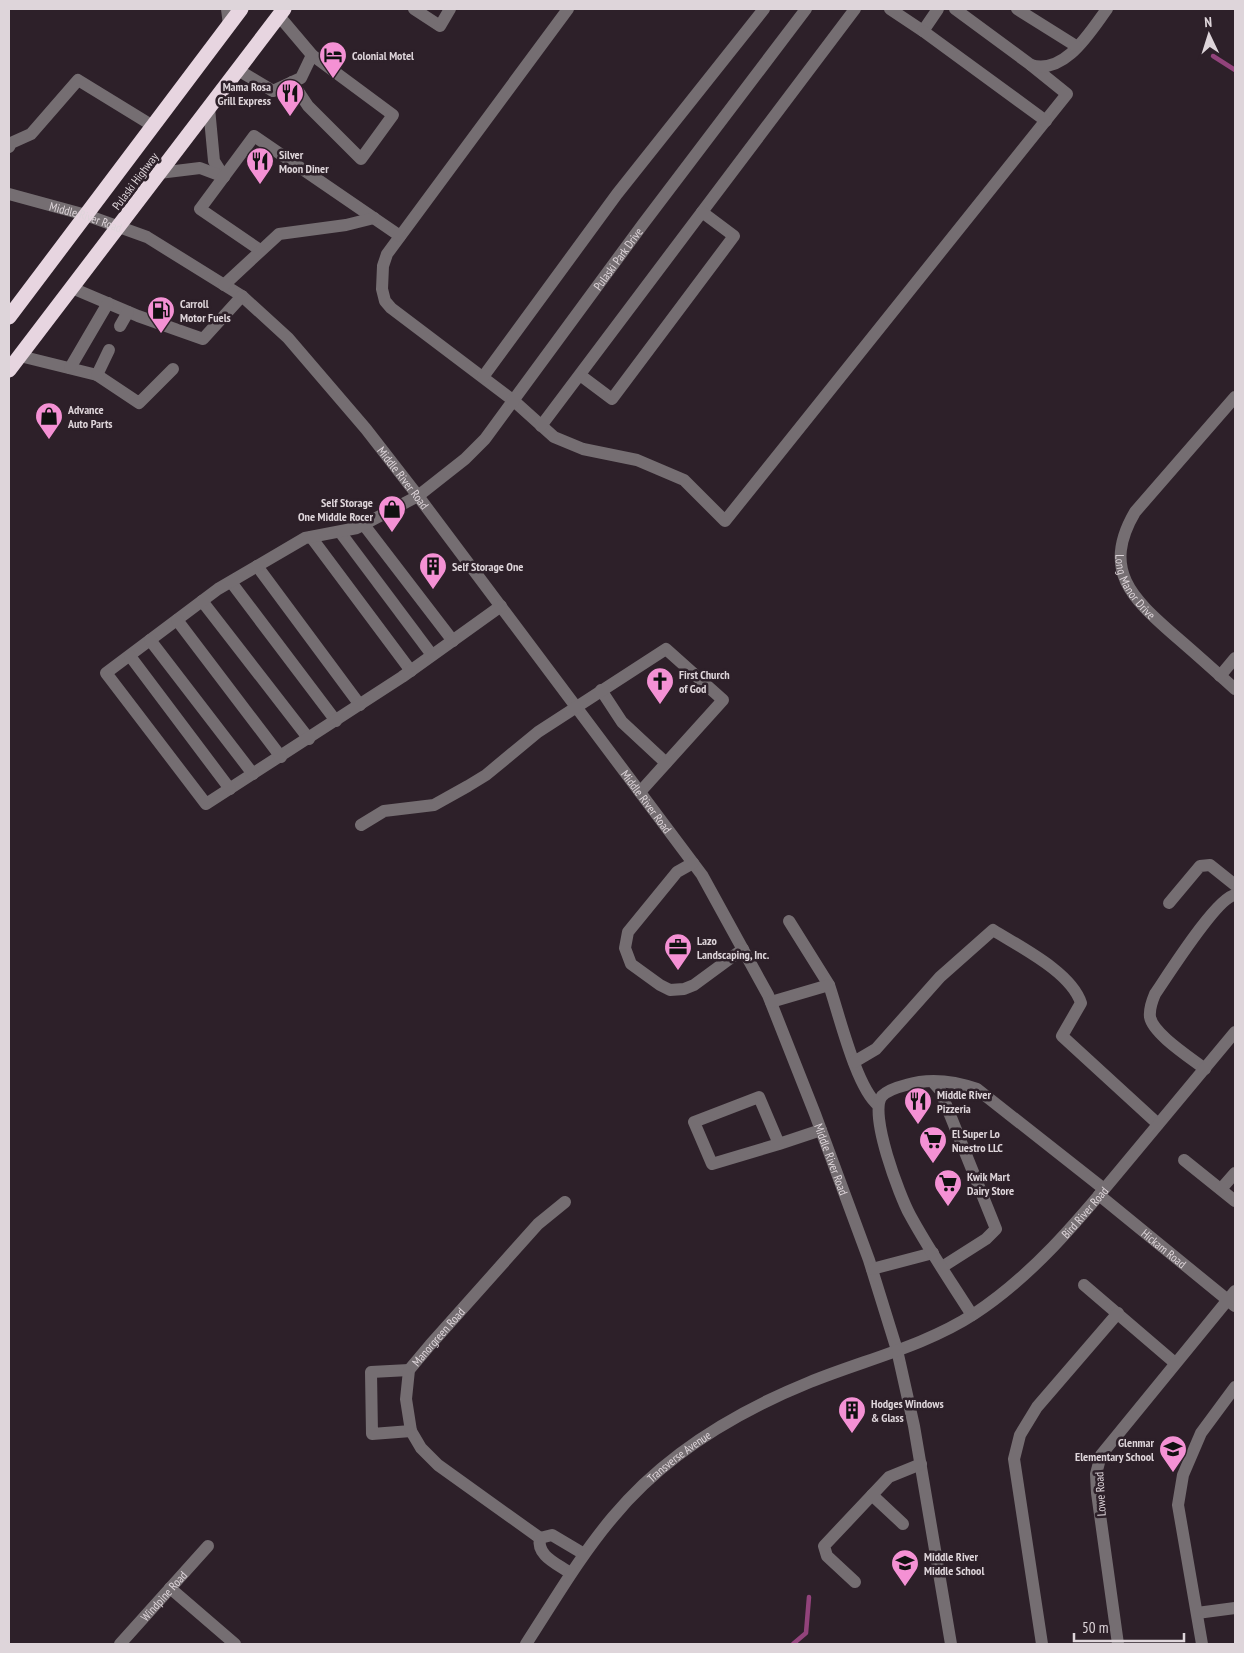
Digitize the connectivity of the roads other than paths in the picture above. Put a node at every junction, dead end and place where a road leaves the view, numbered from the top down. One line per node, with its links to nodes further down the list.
1 (227, 9): 15 (street)
2 (242, 9): 15 (highway, Pulaski Highway)
3 (414, 9): 4 (street)
4 (450, 9)
5 (568, 9): 33 (street)
6 (764, 9): 49 (street)
7 (806, 9): 51 (street, Pulaski Park Drive)
8 (855, 9): 29 (street)
9 (890, 9): 16 (street)
10 (938, 9): 16 (street)
11 (954, 9): 19 (street)
12 (1016, 9): 17 (street)
13 (1107, 9): 17 (street)
14 (281, 12): 18 (street); 20 (highway, Pulaski Highway)
15 (230, 25): 24 (highway, Pulaski Highway)
16 (924, 31): 23 (street)
17 (1076, 46): 19 (street)
18 (312, 55): 21 (street); 21 (street)
19 (1031, 65): 23 (street)
20 (238, 70): 21 (street); 22 (highway, Pulaski Highway)
21 (292, 82)
22 (209, 108): 26 (highway, Pulaski Highway); 27 (street)
23 (1046, 121): 52 (street)
24 (153, 126): 25 (street); 30 (highway, Pulaski Highway)
25 (9, 147)
26 (159, 173): 27 (street); 32 (highway, Pulaski Highway)
27 (224, 177): 31 (street); 34 (street)
28 (9, 194): 30 (street, Middle River Road)
29 (702, 212): 48 (street); 48 (street)
30 (86, 215): 32 (street, Middle River Road); 40 (highway, Pulaski Highway)
31 (374, 218): 33 (street); 34 (street)
32 (119, 227): 35 (street, Middle River Road); 36 (highway, Pulaski Highway)
33 (400, 236): 49 (street)
34 (260, 250): 35 (street)
35 (224, 285): 37 (street, Middle River Road)
36 (72, 288): 38 (street); 43 (highway, Pulaski Highway)
37 (242, 296): 39 (street); 53 (street, Middle River Road)
38 (108, 303): 39 (street); 44 (street)
39 (128, 312): 41 (street)
40 (9, 317)
41 (120, 326)
42 (109, 350): 47 (street)
43 (20, 356): 44 (street); 46 (highway, Pulaski Highway)
44 (70, 368): 47 (street)
45 (173, 369): 47 (street)
46 (9, 370)
47 (97, 375)
48 (580, 375): 52 (street)
49 (483, 378): 51 (street)
50 (1235, 397): 68 (street, Long Manor Drive)
51 (514, 401): 52 (street); 53 (street, Pulaski Park Drive)
52 (542, 426)
53 (418, 496): 54 (street, Pulaski Park Drive); 60 (street, Middle River Road)
54 (364, 525): 55 (street, Pulaski Park Drive); 63 (street)
55 (340, 532): 56 (street, Pulaski Park Drive); 65 (street)
56 (311, 537): 57 (street, Pulaski Park Drive); 67 (street)
57 (257, 566): 58 (street, Pulaski Park Drive); 71 (street)
58 (231, 582): 59 (street, Pulaski Park Drive); 73 (street)
59 (202, 601): 61 (street, Pulaski Park Drive); 74 (street)
60 (501, 606): 63 (street); 72 (street, Middle River Road)
61 (177, 620): 62 (street, Pulaski Park Drive); 75 (street)
62 (150, 640): 64 (street, Pulaski Park Drive); 77 (street)
63 (453, 641): 65 (street)
64 (130, 656): 78 (street); 78 (street, Pulaski Park Drive)
65 (432, 656): 67 (street)
66 (1235, 658): 68 (street)
67 (411, 671): 71 (street)
68 (1220, 676): 69 (street, Long Manor Drive)
69 (1235, 689)
70 (602, 690): 72 (street); 76 (street); 76 (street)
71 (360, 705): 73 (street)
72 (576, 706): 79 (street, Middle River Road); 80 (street)
73 (336, 721): 74 (street)
74 (309, 739): 75 (street)
75 (281, 757): 77 (street)
76 (666, 763): 79 (street)
77 (253, 774): 78 (street)
78 (230, 789)
79 (640, 792): 81 (street, Middle River Road)
80 (361, 825)
81 (693, 863): 86 (street, Middle River Road); 86 (street)
82 (1235, 885): 84 (street)
83 (1235, 895): 91 (street)
84 (1169, 903)
85 (789, 921): 87 (street)
86 (743, 949): 88 (street, Middle River Road)
87 (829, 985): 88 (street); 90 (street)
88 (771, 1002): 95 (street, Middle River Road)
89 (1234, 1037): 91 (street, Bird River Road)
90 (854, 1062): 93 (street); 94 (street)
91 (1205, 1069): 94 (street, Bird River Road)
92 (933, 1082): 93 (street, Hickam Road); 100 (street, Hickam Road); 104 (street)
93 (878, 1105): 103 (street)
94 (1158, 1124): 100 (street, Bird River Road)
95 (821, 1130): 96 (street); 105 (street, Middle River Road)
96 (779, 1144): 96 (street)
97 (1184, 1160): 99 (street)
98 (1235, 1173): 99 (street)
99 (1221, 1190): 101 (street)
100 (1102, 1192): 107 (street, Hickam Road); 109 (street, Bird River Road)
101 (1235, 1201)
102 (565, 1202): 112 (street, Manorgreen Road)
103 (933, 1254): 104 (street); 105 (street)
104 (942, 1268): 109 (street)
105 (872, 1269): 110 (street, Middle River Road)
106 (1084, 1285): 108 (street)
107 (1233, 1299): 111 (street, Lowe Road)
108 (1118, 1313): 111 (street); 130 (street)
109 (972, 1315): 110 (street, Bird River Road)
110 (897, 1350): 115 (street, Middle River Road); 120 (street, Transverse Avenue)
111 (1175, 1363): 131 (street, Lowe Road)
112 (409, 1370): 114 (street, Manorgreen Road); 114 (street)
113 (1235, 1387): 125 (street)
114 (411, 1431): 118 (street, Manorgreen Road)
115 (921, 1464): 116 (street); 129 (street, Middle River Road)
116 (872, 1495): 117 (street); 122 (street)
117 (903, 1524)
118 (540, 1538): 120 (street, Manorgreen Road); 121 (street)
119 (208, 1546): 123 (street, Windpine Road)
120 (584, 1554): 121 (street, Transverse Avenue)
121 (570, 1573): 128 (street, Transverse Avenue)
122 (855, 1582)
123 (170, 1588): 126 (street, Windpine Road); 127 (street)
124 (1235, 1608): 125 (street)
125 (1197, 1613): 132 (street)
126 (120, 1644)
127 (235, 1644)
128 (526, 1644)
129 (951, 1644)
130 (1042, 1644)
131 (1118, 1644)
132 (1202, 1644)

